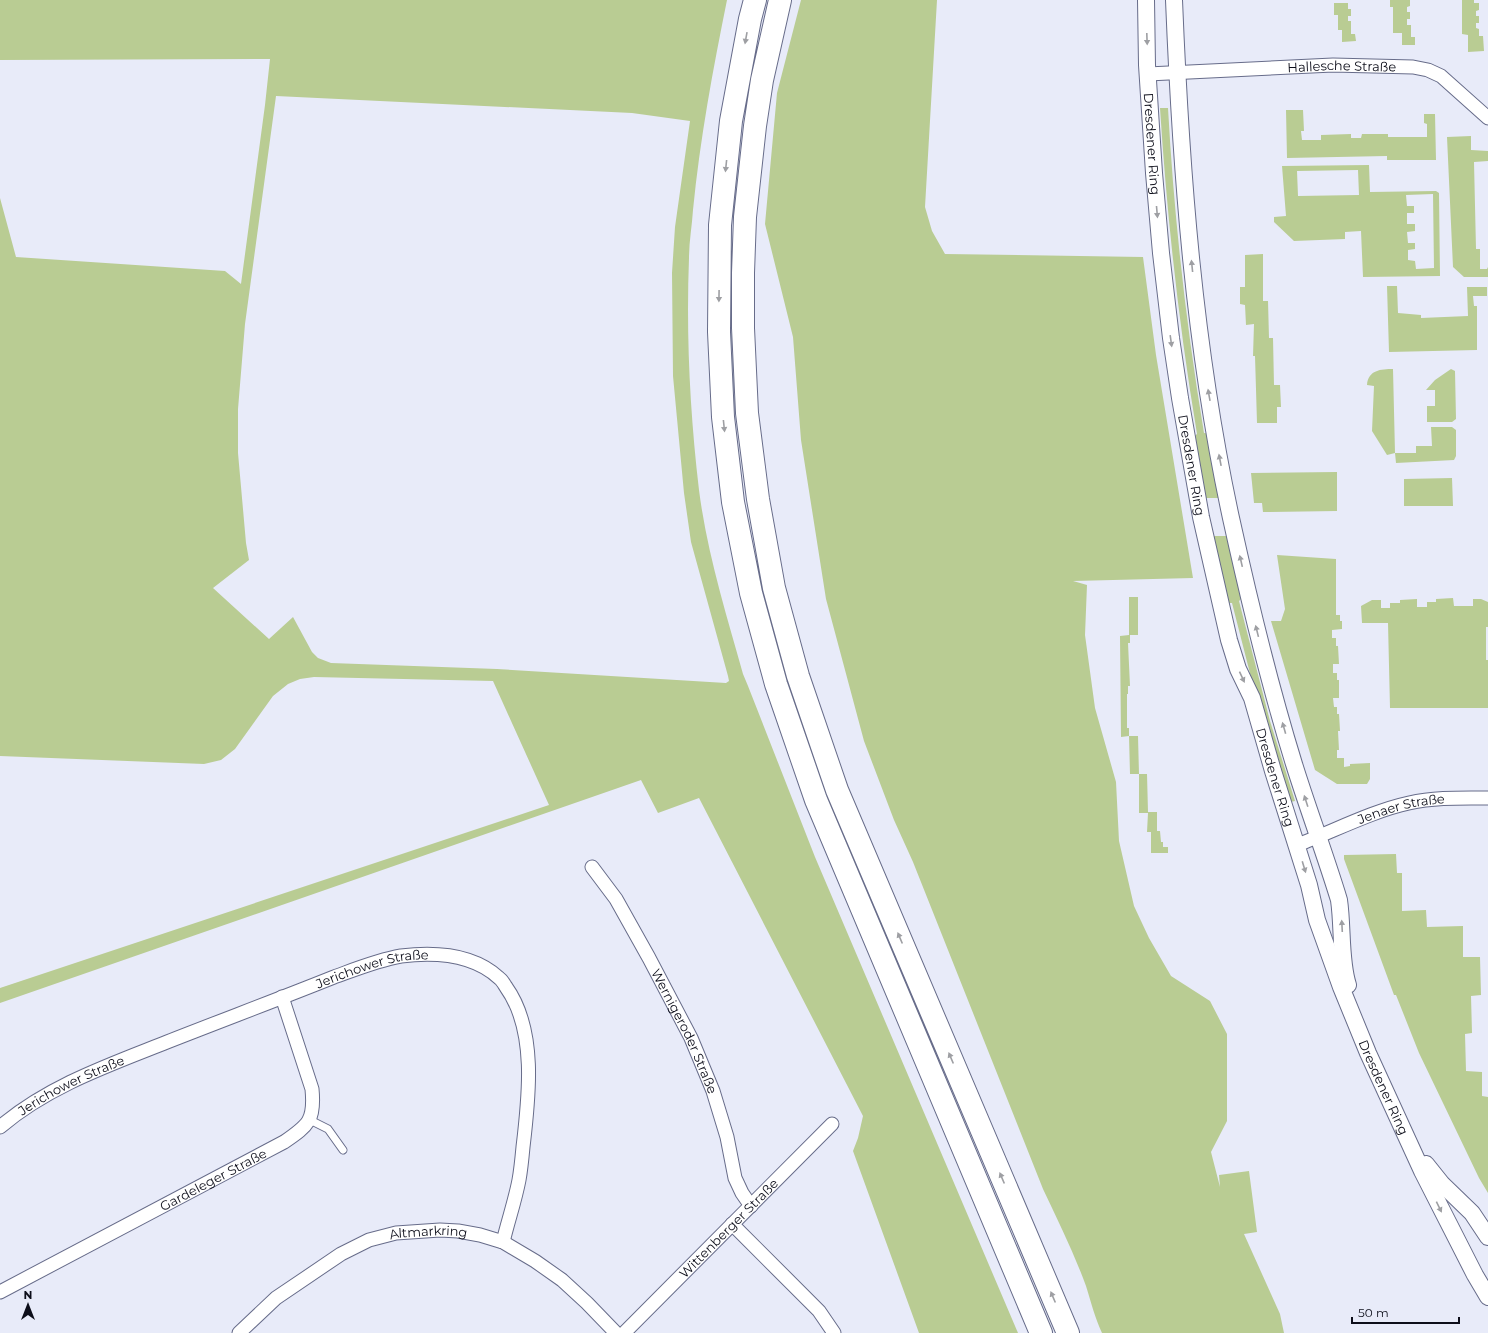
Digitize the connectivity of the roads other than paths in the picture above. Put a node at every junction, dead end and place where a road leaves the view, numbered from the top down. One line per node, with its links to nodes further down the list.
1 (755, 0): 27 (highway, one-way to 27)
2 (780, 0): 28 (highway, one-way to 2)
3 (1146, 0): 6 (street, Dresdener Ring, one-way to 6)
4 (1174, 0): 5 (street, Dresdener Ring)
5 (1178, 72): 6 (street, Dresdener Ring); 7 (street, Hallesche Straße); 9 (street, Dresdener Ring, one-way to 5)
6 (1148, 74): 10 (street, Dresdener Ring, one-way to 10)
7 (1488, 118)
8 (1488, 798): 9 (street, Jenaer Straße)
9 (1318, 837): 10 (street, Dresdener Ring); 19 (street, Dresdener Ring, one-way to 9)
10 (1297, 845): 22 (street, Dresdener Ring, one-way to 22)
11 (592, 867): 17 (street, Wernigeroder Straße)
12 (282, 997): 13 (street); 15 (street, Jerichower Straße); 20 (street, Jerichower Straße)
13 (310, 1120): 16 (lane); 21 (street, Gardeleger Straße)
14 (832, 1124): 17 (street, Wittenberger Straße)
15 (0, 1128)
16 (343, 1150)
17 (751, 1206): 18 (street, Wittenberger Straße)
18 (732, 1224): 25 (street, Wittenberger Straße); 26 (street)
19 (1488, 1237)
20 (503, 1242): 23 (street, Altmarkring); 24 (street, Altmarkring)
21 (0, 1292)
22 (1488, 1297)
23 (239, 1333)
24 (616, 1333)
25 (624, 1333)
26 (834, 1333)
27 (1042, 1333)
28 (1068, 1333)

